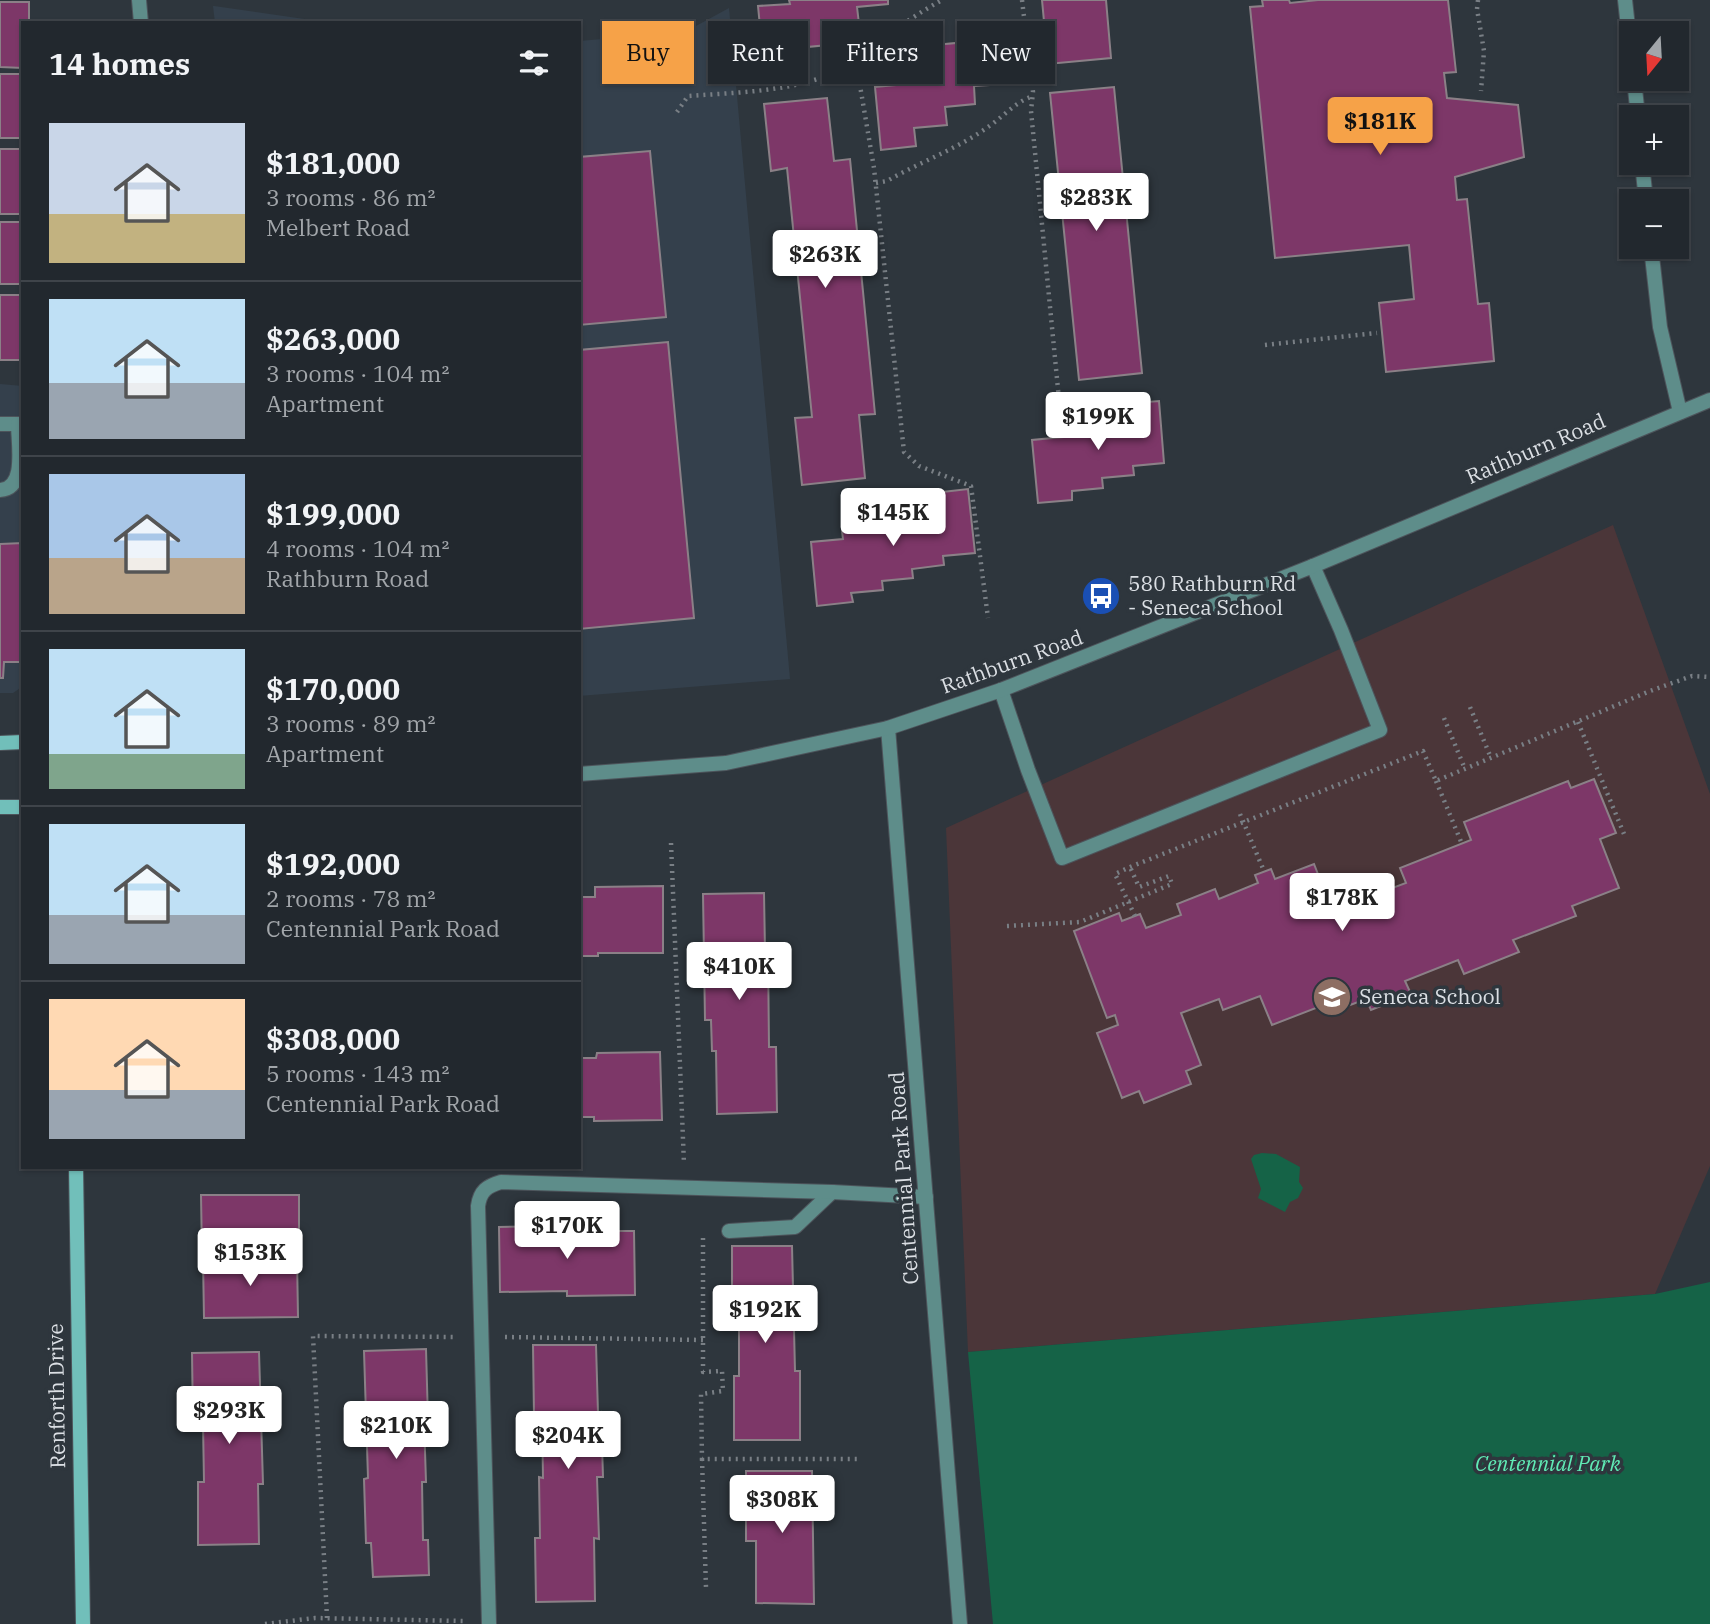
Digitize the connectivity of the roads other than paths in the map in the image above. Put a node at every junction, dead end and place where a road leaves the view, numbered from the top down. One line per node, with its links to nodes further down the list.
1 (139, 0): 3 (street)
2 (1625, 0): 4 (street)
3 (141, 21)
4 (1627, 21)
5 (1652, 259): 7 (street)
6 (1710, 400): 7 (street, Rathburn Road)
7 (1680, 412): 11 (street, Rathburn Road)
8 (0, 424): 9 (street)
9 (20, 424): 10 (street)
10 (0, 490)
11 (1313, 566): 12 (street, Rathburn Road); 12 (street)
12 (1001, 690): 13 (street, Rathburn Road)
13 (888, 728): 16 (street, Rathburn Road); 21 (street, Centennial Park Road)
14 (21, 742): 15 (main road)
15 (0, 743)
16 (581, 774)
17 (0, 807): 18 (main road)
18 (21, 807)
19 (76, 1169): 24 (main road, Renforth Drive)
20 (832, 1192): 21 (street); 22 (street); 23 (street)
21 (926, 1197): 25 (street, Centennial Park Road)
22 (729, 1231)
23 (489, 1623)
24 (83, 1624)
25 (960, 1624)

